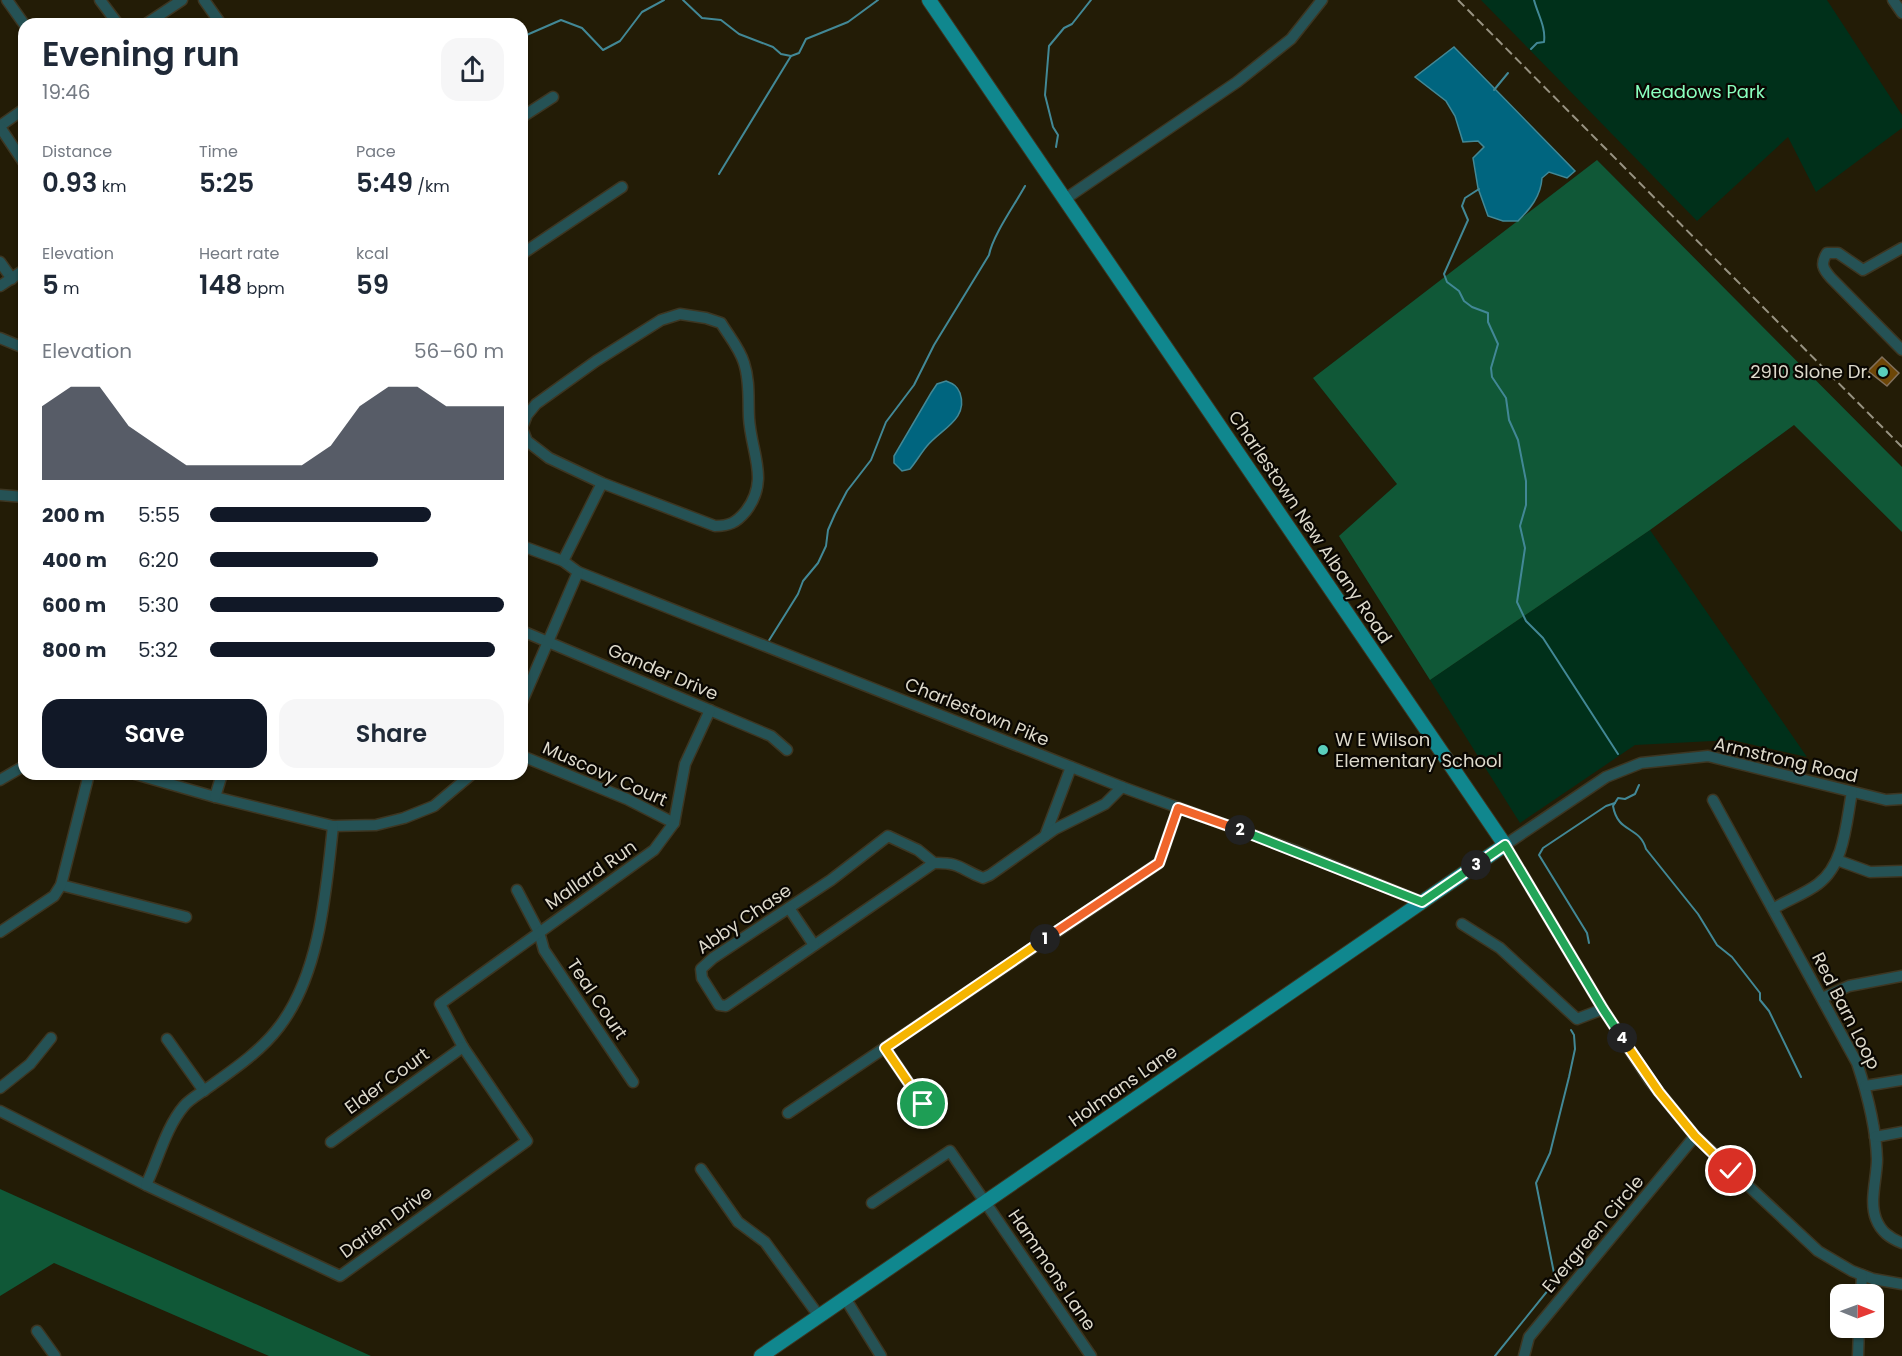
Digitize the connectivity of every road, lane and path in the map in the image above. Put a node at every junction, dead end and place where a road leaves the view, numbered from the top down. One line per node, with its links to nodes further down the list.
1 (7, 0): 9 (street)
2 (100, 0): 10 (street)
3 (182, 0): 11 (street)
4 (204, 0): 12 (street)
5 (929, 0): 19 (main road, Charlestown New Albany Road)
6 (1322, 0): 19 (street)
7 (1893, 0): 8 (street)
8 (1902, 13)
9 (20, 18)
10 (114, 18)
11 (155, 18)
12 (217, 18)
13 (553, 96): 15 (street)
14 (18, 113): 16 (street)
15 (528, 113)
16 (0, 126): 17 (street)
17 (18, 154)
18 (622, 187): 21 (street)
19 (1065, 200): 59 (main road, Charlestown New Albany Road)
20 (1902, 248): 28 (street)
21 (528, 250)
22 (0, 262): 24 (street)
23 (18, 274): 24 (street)
24 (12, 279): 25 (street)
25 (0, 286)
26 (0, 339): 27 (street)
27 (18, 346)
28 (1902, 350)
29 (528, 410): 31 (street)
30 (528, 442): 31 (street)
31 (602, 483): 35 (street)
32 (0, 495): 33 (street)
33 (18, 496)
34 (528, 548): 35 (street, Charlestown Pike)
35 (563, 561): 36 (street, Charlestown Pike)
36 (578, 572): 38 (street); 43 (street, Charlestown Pike)
37 (528, 634): 38 (street, Gander Drive)
38 (548, 642): 39 (street); 40 (street, Gander Drive)
39 (528, 688)
40 (710, 710): 41 (street, Gander Drive); 56 (street, Mallard Run)
41 (787, 750)
42 (528, 758): 56 (street, Muscovy Court)
43 (1071, 767): 50 (street, Charlestown Pike); 58 (street)
44 (18, 770): 45 (street)
45 (0, 780)
46 (87, 780): 63 (street)
47 (156, 780): 52 (street)
48 (220, 780): 52 (street)
49 (465, 780): 57 (street)
50 (1122, 787): 55 (street, Charlestown Pike); 58 (street, Abby Chase)
51 (1852, 792): 53 (street, Armstrong Road); 59 (street, Armstrong Road); 60 (street)
52 (215, 797): 57 (street)
53 (1902, 799)
54 (1713, 800): 67 (street, Red Barn Loop)
55 (1178, 808): 65 (street, Charlestown Pike); 79 (street)
56 (674, 823): 71 (street, Mallard Run)
57 (333, 826): 84 (street)
58 (1045, 836): 61 (street, Abby Chase)
59 (1505, 845): 65 (main road, Holmans Lane); 75 (street, Charlestown New Albany Road)
60 (1837, 860): 62 (street); 67 (street)
61 (934, 863): 66 (street, Abby Chase); 72 (street, Abby Chase)
62 (1902, 871)
63 (61, 885): 68 (street); 70 (street)
64 (517, 890): 71 (street, Teal Court)
65 (1422, 902): 95 (main road, Holmans Lane)
66 (789, 908): 72 (street); 72 (street, Abby Chase)
67 (1773, 909): 74 (street, Red Barn Loop)
68 (186, 917)
69 (1462, 924): 75 (street)
70 (0, 932)
71 (539, 932): 78 (street, Darien Drive); 81 (street, Teal Court)
72 (814, 945)
73 (1902, 976): 74 (street)
74 (1822, 998): 82 (street, Red Barn Loop)
75 (1603, 1009): 89 (street, Charlestown New Albany Road)
76 (51, 1038): 83 (street)
77 (167, 1039): 84 (street)
78 (463, 1047): 91 (street, Elder Court); 93 (street, Darien Drive)
79 (885, 1048): 85 (street); 87 (street)
80 (1902, 1080): 82 (street)
81 (633, 1082)
82 (1865, 1086): 90 (street, Red Barn Loop)
83 (0, 1088)
84 (204, 1091): 93 (street)
85 (923, 1104)
86 (0, 1111): 93 (street, Darien Drive)
87 (788, 1113)
88 (1902, 1132): 90 (street)
89 (1695, 1136): 97 (street); 108 (street, Evergreen Circle)
90 (1875, 1137): 96 (street, Red Barn Loop)
91 (331, 1142)
92 (701, 1168): 101 (street)
93 (146, 1185)
94 (872, 1203): 95 (street, Hammons Lane)
95 (986, 1203): 100 (main road, Holmans Lane); 107 (street, Hammons Lane)
96 (1902, 1244)
97 (1862, 1275): 98 (street); 99 (street)
98 (1862, 1284)
99 (1902, 1284)
100 (845, 1299): 101 (main road, Holmans Lane); 106 (street)
101 (819, 1316): 105 (main road, Holmans Lane)
102 (37, 1331): 104 (street)
103 (1859, 1338): 109 (street)
104 (55, 1356)
105 (761, 1356)
106 (881, 1356)
107 (1090, 1356)
108 (1524, 1356)
109 (1858, 1356)

